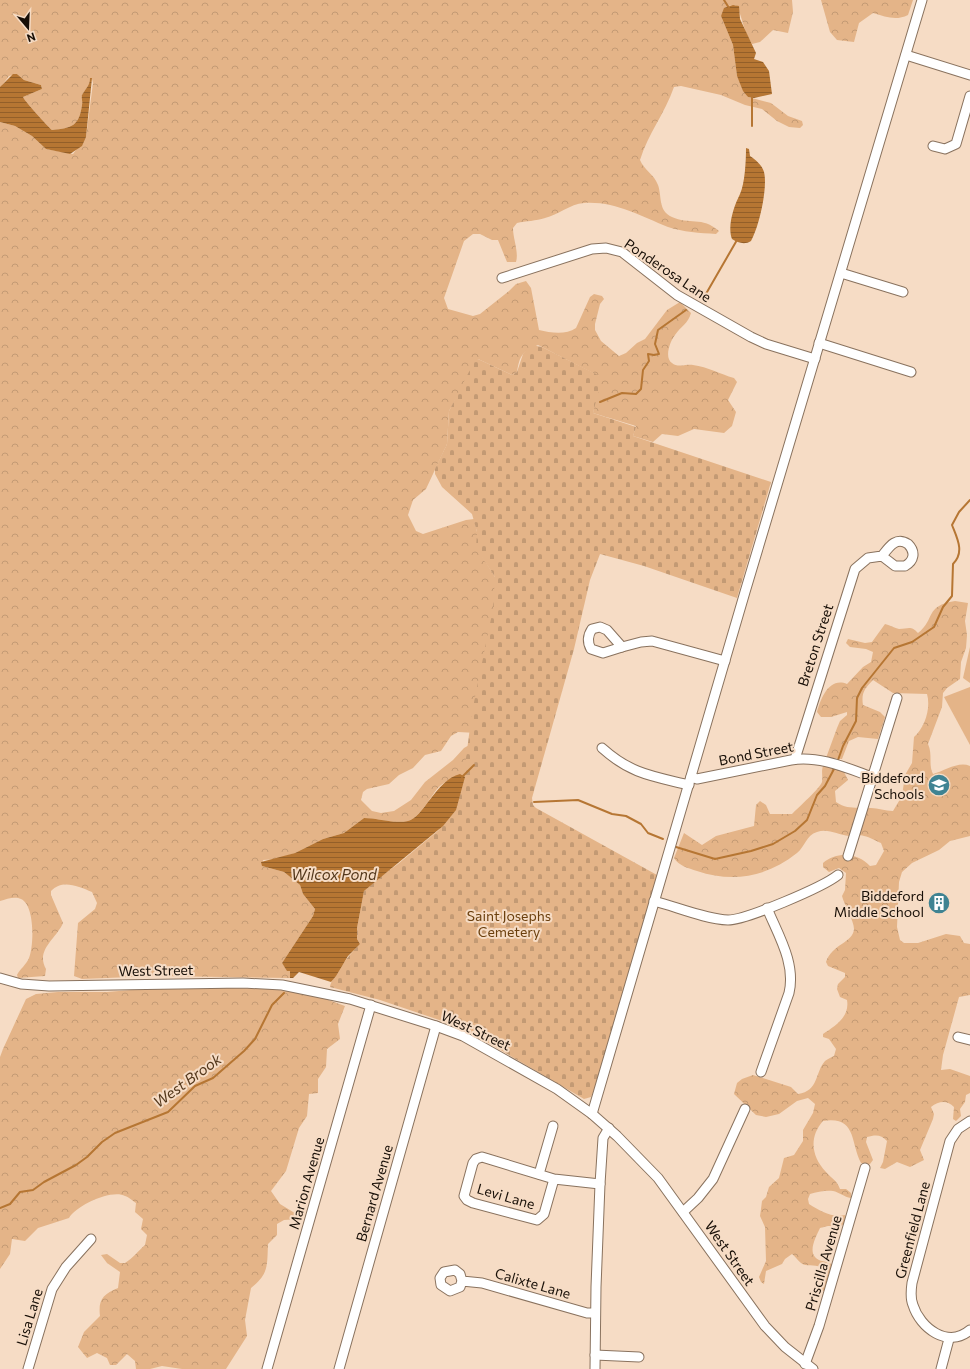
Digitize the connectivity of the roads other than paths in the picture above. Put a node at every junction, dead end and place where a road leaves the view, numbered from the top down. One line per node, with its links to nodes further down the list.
1 (922, 0): 2 (street)
2 (906, 55): 3 (street); 6 (street)
3 (970, 75)
4 (970, 96): 5 (street)
5 (933, 146)
6 (841, 273): 8 (street); 9 (street)
7 (502, 278): 10 (street, Ponderosa Lane)
8 (903, 292)
9 (819, 344): 10 (street); 11 (street)
10 (815, 359): 14 (street)
11 (911, 372)
12 (882, 556): 17 (street, Breton Street)
13 (622, 647): 14 (street)
14 (724, 662): 19 (street)
15 (897, 698): 18 (street)
16 (602, 748): 19 (street, Bond Street)
17 (794, 759): 18 (street, Bond Street); 19 (street, Bond Street)
18 (872, 777): 20 (street)
19 (690, 781): 22 (street)
20 (848, 856)
21 (838, 875): 23 (street)
22 (654, 901): 23 (street); 31 (street)
23 (767, 908): 29 (street)
24 (0, 978): 25 (street, West Street)
25 (371, 1005): 26 (street, West Street); 49 (street, Marion Avenue)
26 (436, 1026): 31 (street, West Street); 50 (street, Bernard Avenue)
27 (958, 1037): 28 (street)
28 (970, 1040)
29 (761, 1072)
30 (745, 1109): 39 (street)
31 (592, 1114): 34 (street, West Street)
32 (970, 1121): 44 (street, Greenfield Lane)
33 (553, 1126): 36 (street)
34 (609, 1128): 38 (street); 39 (street, West Street)
35 (865, 1168): 47 (street, Priscilla Avenue)
36 (539, 1174): 37 (street); 37 (street, Levi Lane)
37 (554, 1179): 38 (street)
38 (600, 1184): 42 (street)
39 (683, 1212): 47 (street, West Street)
40 (91, 1239): 48 (street, Lisa Lane)
41 (462, 1281): 42 (street, Calixte Lane)
42 (595, 1313): 45 (street)
43 (970, 1330): 44 (street)
44 (949, 1339): 52 (street)
45 (595, 1355): 46 (street); 51 (street)
46 (639, 1357)
47 (809, 1366)
48 (28, 1369)
49 (267, 1369)
50 (339, 1369)
51 (595, 1369)
52 (941, 1369)

